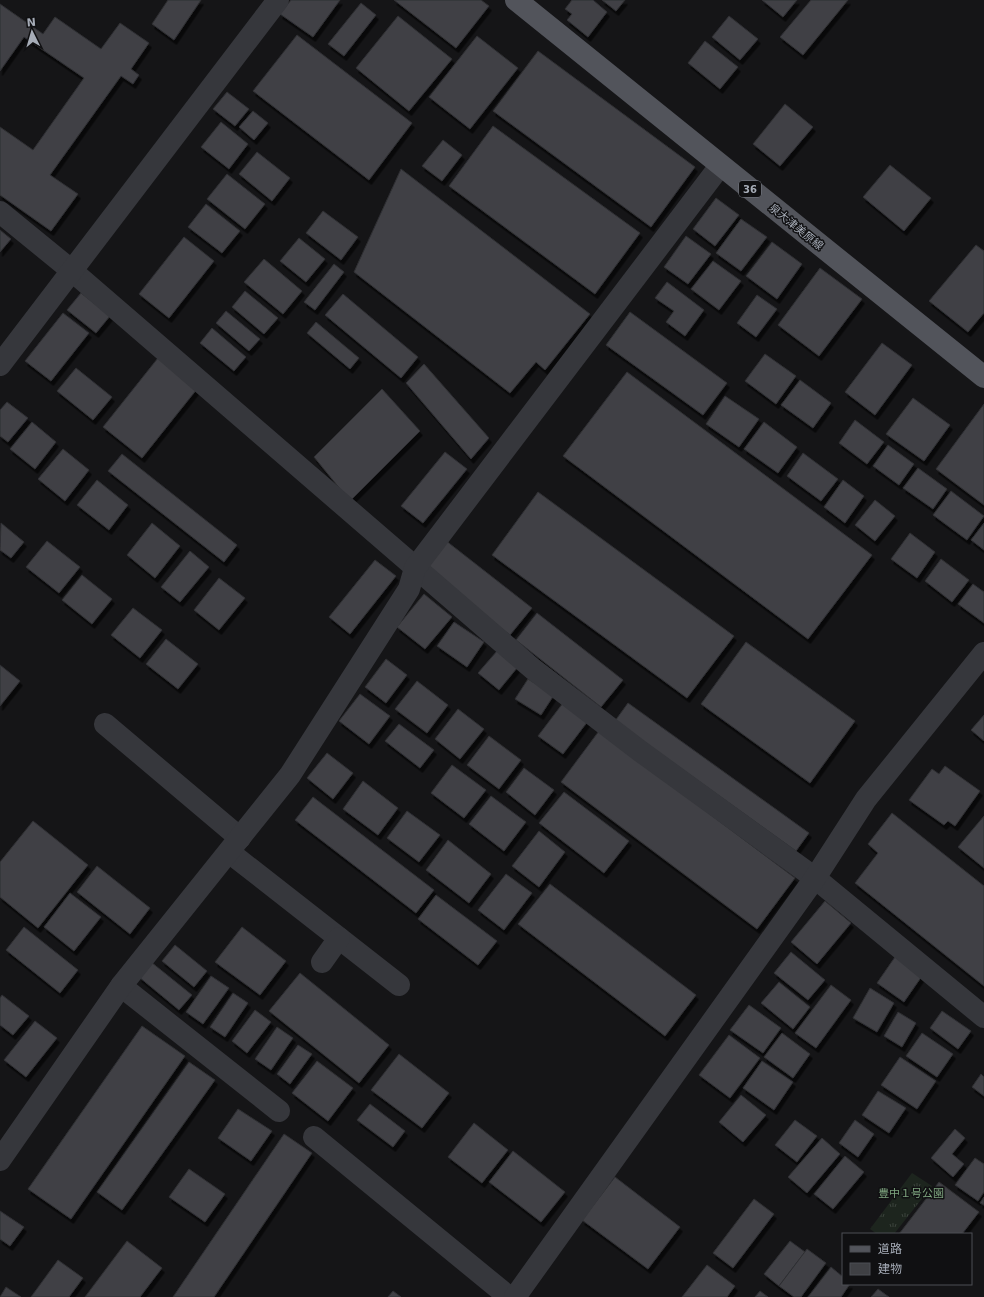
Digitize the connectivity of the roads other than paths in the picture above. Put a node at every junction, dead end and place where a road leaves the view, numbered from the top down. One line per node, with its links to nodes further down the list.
1 (278, 0): 5 (street)
2 (516, 0): 3 (main road, 泉大津美原線 / 36)
3 (720, 166): 7 (main road, 泉大津美原線 / 36); 8 (street)
4 (0, 212): 5 (street)
5 (71, 270): 6 (street); 8 (street)
6 (0, 365)
7 (984, 377)
8 (415, 568): 11 (street); 12 (street)
9 (984, 653): 12 (street)
10 (105, 724): 11 (street)
11 (235, 845): 13 (street); 16 (street)
12 (815, 878): 17 (street); 22 (street)
13 (339, 938): 14 (street); 15 (street)
14 (322, 962)
15 (399, 985)
16 (121, 986): 18 (street); 20 (street)
17 (984, 1016)
18 (279, 1111)
19 (314, 1137): 21 (street)
20 (0, 1160)
21 (509, 1297)
22 (515, 1297)

